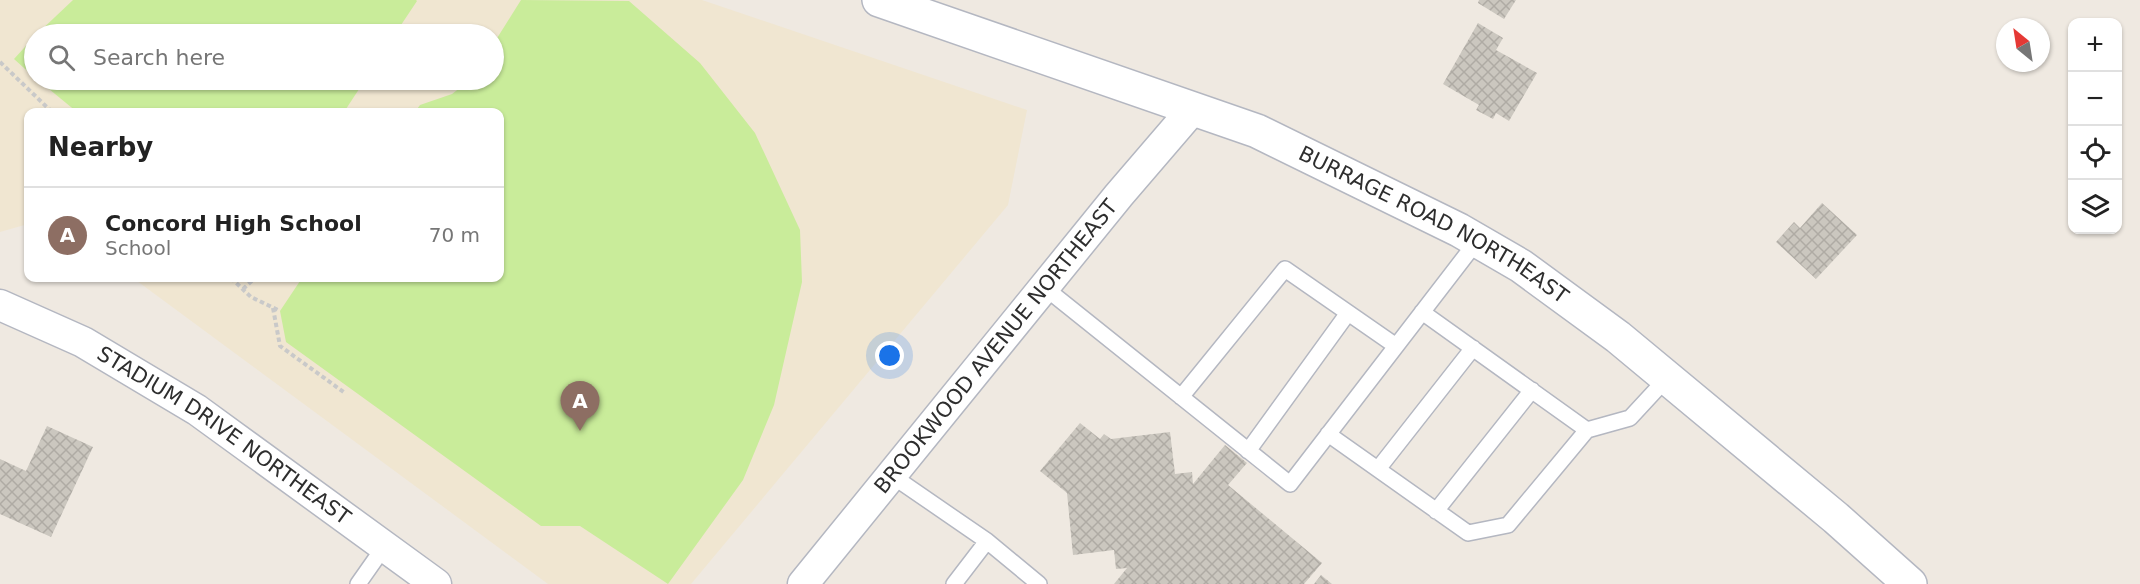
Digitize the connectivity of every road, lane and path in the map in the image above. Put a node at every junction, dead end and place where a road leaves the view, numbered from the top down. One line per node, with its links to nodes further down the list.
1 (879, 0): 6 (street, BURRAGE ROAD NORTHEAST)
2 (0, 62): 3 (path)
3 (24, 85)
4 (29, 90): 5 (path)
5 (48, 108)
6 (1192, 110): 7 (street, BURRAGE ROAD NORTHEAST); 10 (street, BROOKWOOD AVENUE NORTHEAST)
7 (1477, 240): 15 (lane); 19 (street, BURRAGE ROAD NORTHEAST)
8 (235, 282): 11 (path)
9 (251, 282): 11 (path)
10 (1044, 287): 22 (lane); 27 (street, BROOKWOOD AVENUE NORTHEAST)
11 (243, 289): 13 (path)
12 (0, 305): 30 (street, STADIUM DRIVE NORTHEAST)
13 (273, 308): 14 (path); 21 (path)
14 (280, 311)
15 (1422, 312): 17 (lane); 18 (lane)
16 (1348, 313): 17 (lane); 22 (lane); 25 (lane)
17 (1396, 346): 24 (lane)
18 (1473, 348): 20 (lane); 26 (lane)
19 (1667, 378): 23 (lane); 36 (street, BURRAGE ROAD NORTHEAST)
20 (1532, 390): 23 (lane); 28 (lane)
21 (345, 393)
22 (1181, 397): 25 (lane)
23 (1587, 430): 28 (lane)
24 (1329, 434): 25 (lane); 26 (lane)
25 (1248, 451)
26 (1378, 469): 28 (lane)
27 (891, 475): 29 (lane); 33 (street, BROOKWOOD AVENUE NORTHEAST)
28 (1436, 511)
29 (987, 541): 34 (lane); 35 (lane)
30 (384, 547): 31 (lane); 32 (street, STADIUM DRIVE NORTHEAST)
31 (358, 584)
32 (436, 584)
33 (803, 584)
34 (954, 584)
35 (1039, 584)
36 (1910, 584)

